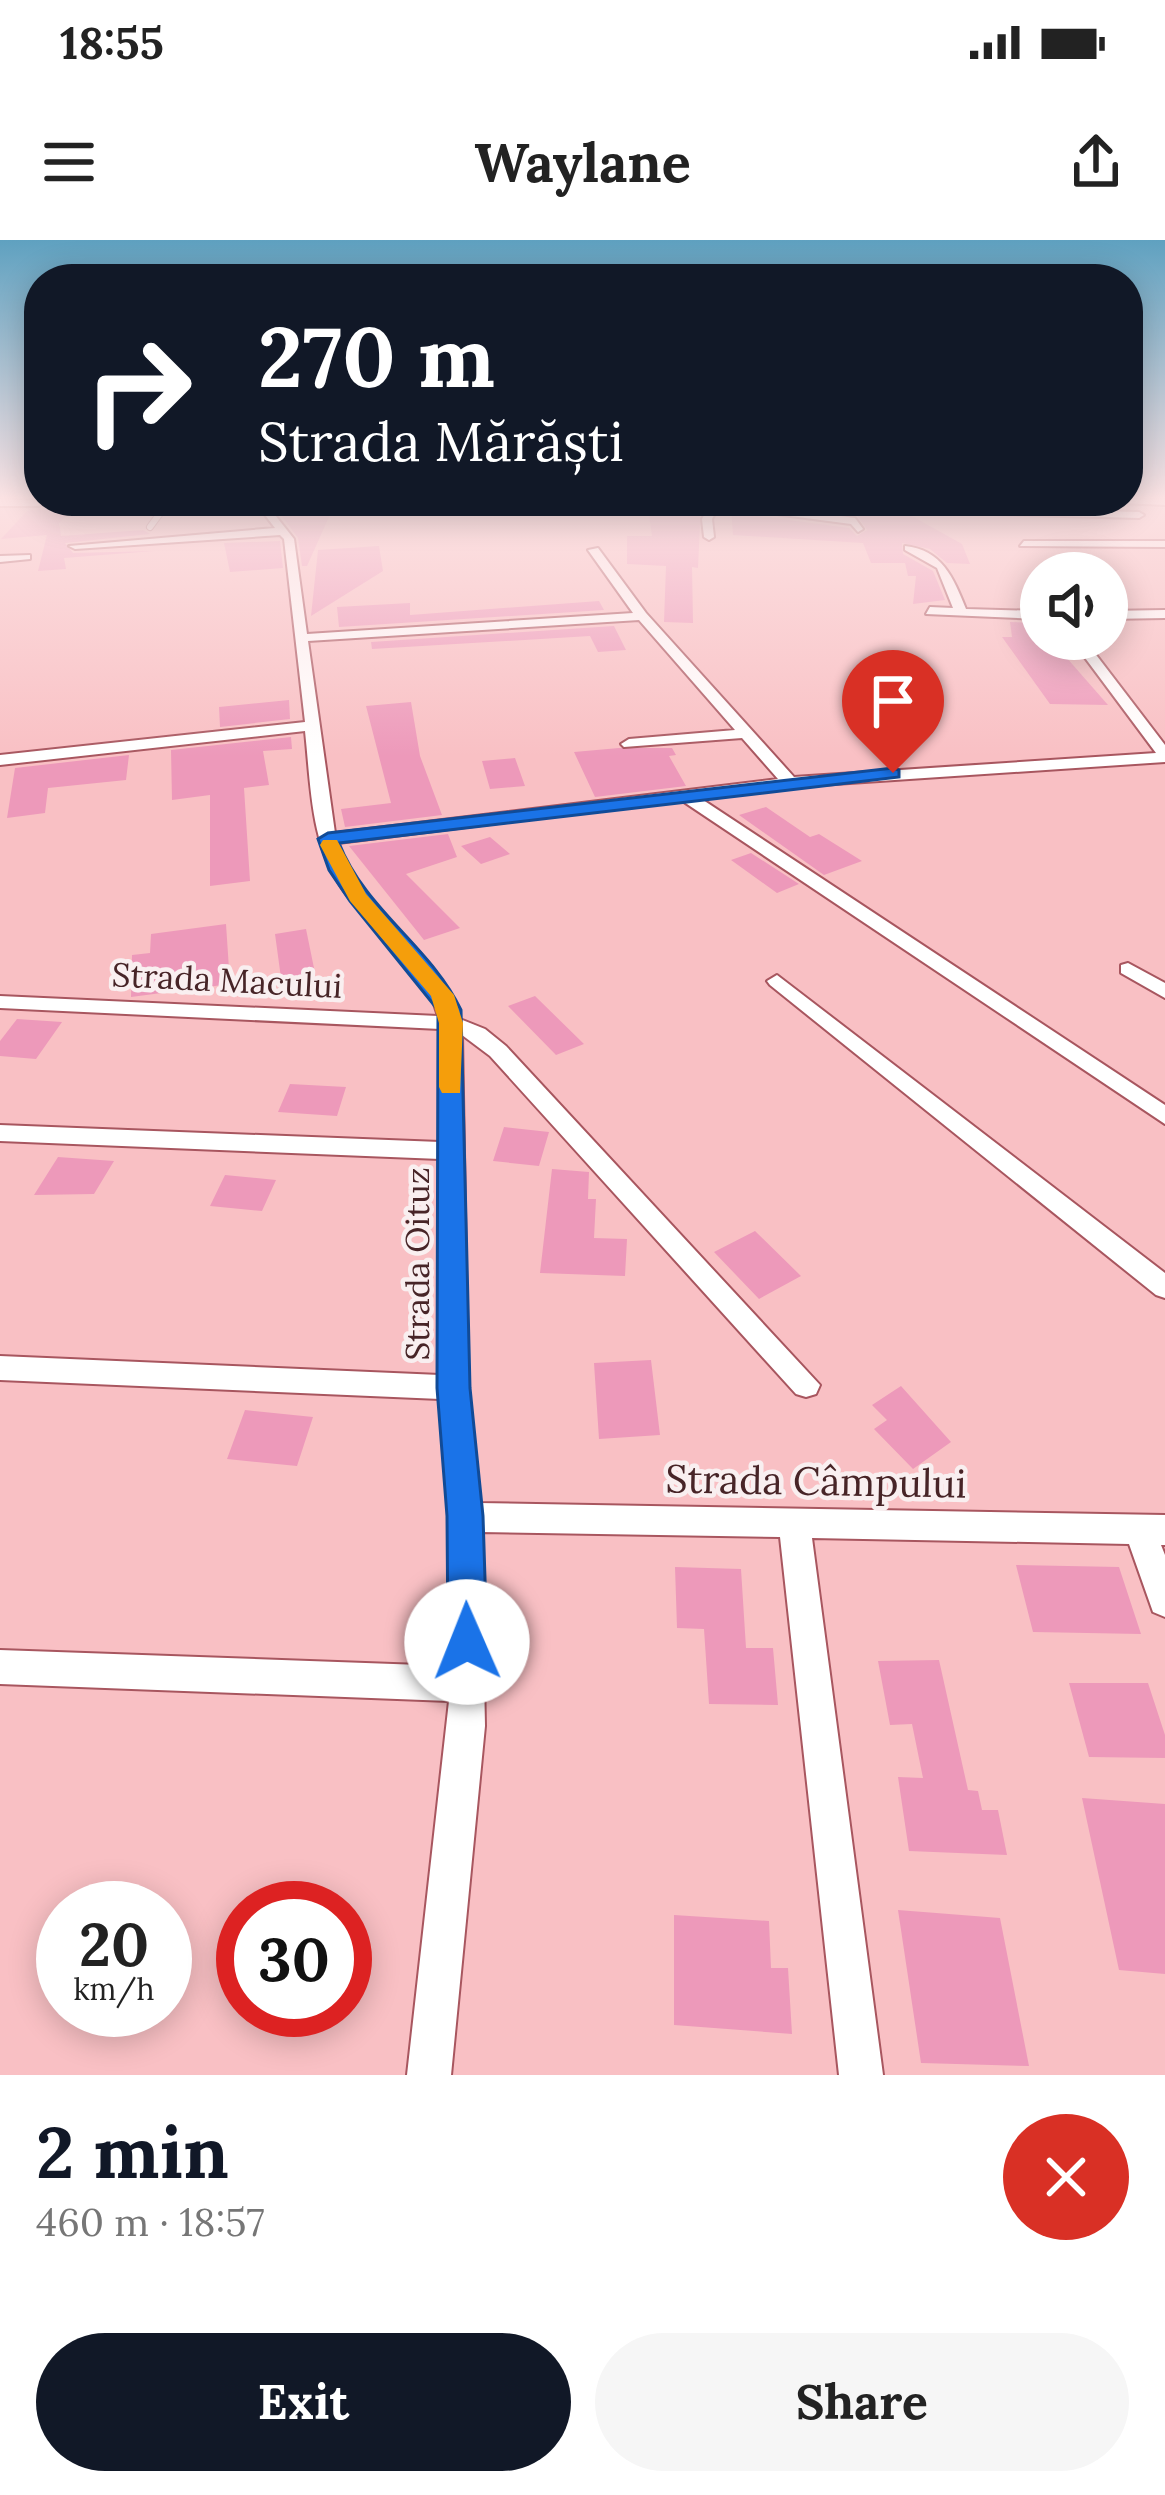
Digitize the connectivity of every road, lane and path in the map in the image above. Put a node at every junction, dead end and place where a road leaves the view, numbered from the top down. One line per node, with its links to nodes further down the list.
1 (293, 585): 10 (street, Strada Oituz)
2 (619, 585): 9 (street)
3 (950, 585): 5 (street)
4 (930, 611): 5 (street)
5 (961, 612): 6 (street)
6 (1020, 614)
7 (1165, 614): 8 (street)
8 (1128, 615)
9 (642, 616): 10 (street); 13 (street)
10 (300, 638): 12 (street, Strada Oituz)
11 (1093, 660): 15 (street)
12 (313, 726): 17 (street); 21 (street, Strada Oituz)
13 (746, 733): 14 (street); 19 (street)
14 (629, 744)
15 (1165, 756): 16 (street)
16 (1132, 758): 18 (street); 19 (street)
17 (0, 760)
18 (1165, 773)
19 (790, 782): 20 (street)
20 (683, 794): 21 (street); 27 (street)
21 (328, 839): 26 (street, Strada Oituz)
22 (1128, 970): 24 (street)
23 (777, 981): 30 (street)
24 (1165, 992)
25 (0, 1002): 26 (street, Strada Macului)
26 (451, 1023): 29 (street, Strada Oituz); 32 (street)
27 (1165, 1116)
28 (0, 1132): 29 (street)
29 (452, 1151): 33 (street, Strada Oituz)
30 (1165, 1288)
31 (0, 1368): 33 (street)
32 (806, 1385)
33 (454, 1388): 34 (street, Strada Oituz)
34 (465, 1516): 35 (street, Strada Câmpului); 39 (street, Strada Oituz)
35 (794, 1522): 36 (street, Strada Câmpului); 41 (street)
36 (1153, 1530): 37 (street)
37 (1165, 1601)
38 (0, 1666): 39 (street)
39 (468, 1684): 40 (street, Strada Oituz)
40 (429, 2075)
41 (861, 2075)

